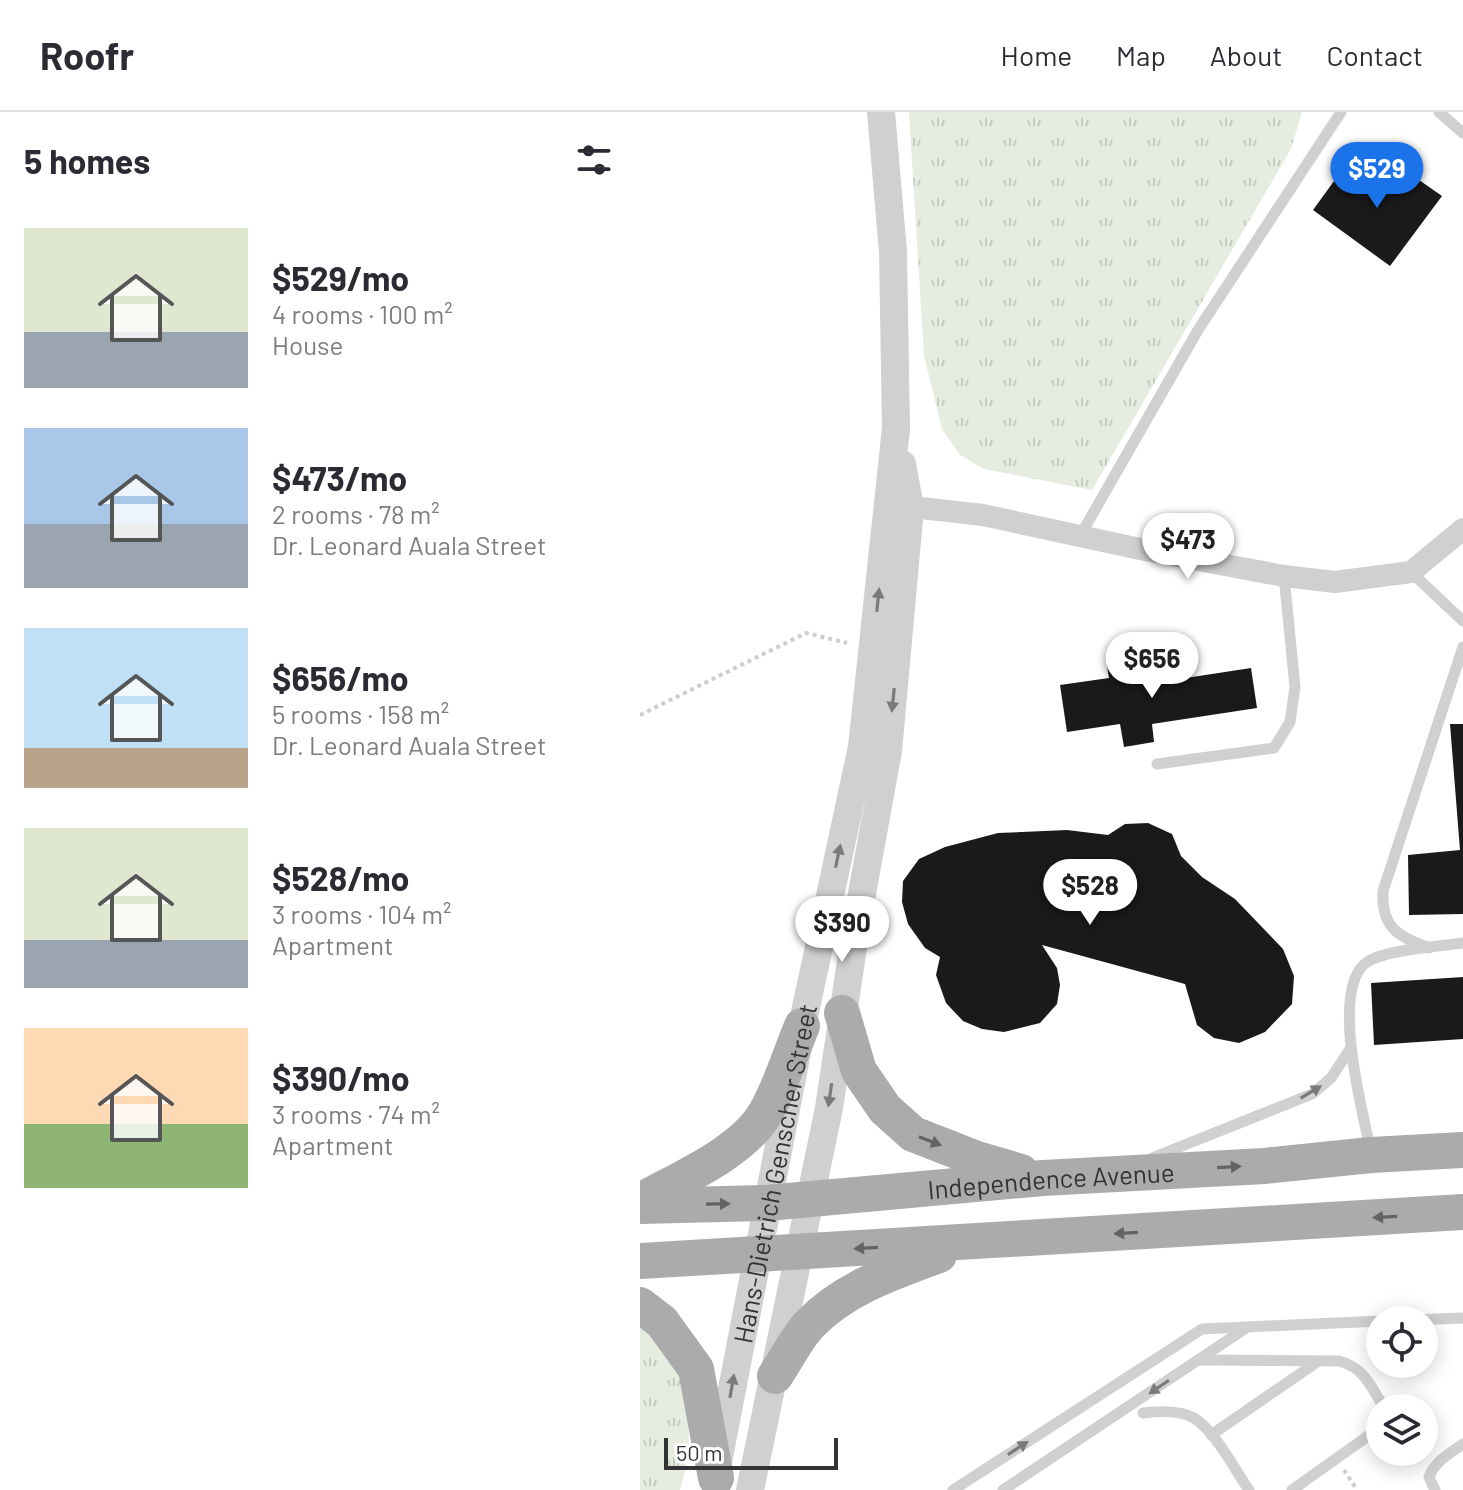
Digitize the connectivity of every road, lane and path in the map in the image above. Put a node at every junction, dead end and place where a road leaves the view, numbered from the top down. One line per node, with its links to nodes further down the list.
1 (881, 112): 5 (street, Hans-Dietrich Genscher Street)
2 (1341, 112): 7 (lane)
3 (1439, 112): 4 (lane)
4 (1463, 133)
5 (899, 506): 7 (street); 12 (street, Hans-Dietrich Genscher Street, one-way to 5); 17 (street, Hans-Dietrich Genscher Street, one-way to 17)
6 (1463, 529): 8 (street)
7 (1080, 536): 9 (street)
8 (1411, 572): 9 (street); 10 (lane)
9 (1284, 576): 14 (lane)
10 (1463, 621)
11 (1463, 647): 16 (lane)
12 (873, 650): 13 (path); 18 (street, Hans-Dietrich Genscher Street, one-way to 12)
13 (640, 715)
14 (1157, 764)
15 (1463, 943): 16 (lane)
16 (1429, 948): 19 (lane)
17 (842, 1013): 23 (main road, one-way to 23); 24 (street, Hans-Dietrich Genscher Street, one-way to 24)
18 (802, 1026): 25 (main road); 26 (street, Hans-Dietrich Genscher Street)
19 (1350, 1049): 21 (lane); 22 (lane, one-way to 19)
20 (1463, 1150): 21 (main road, Independence Avenue)
21 (1371, 1155): 22 (main road, Independence Avenue, one-way to 21)
22 (1109, 1174): 23 (main road, Independence Avenue)
23 (1043, 1178): 24 (main road, Independence Avenue)
24 (810, 1198): 26 (main road, Independence Avenue); 29 (street, Hans-Dietrich Genscher Street)
25 (640, 1203): 26 (main road, Independence Avenue, one-way to 26)
26 (767, 1203): 30 (street, Hans-Dietrich Genscher Street)
27 (1463, 1212): 28 (main road, one-way to 28)
28 (974, 1242): 29 (main road, one-way to 29); 39 (main road)
29 (798, 1251): 30 (main road); 39 (street, Hans-Dietrich Genscher Street)
30 (757, 1253): 31 (main road); 45 (street, Hans-Dietrich Genscher Street, one-way to 30)
31 (640, 1261)
32 (640, 1305): 45 (main road)
33 (1463, 1318): 34 (lane)
34 (1438, 1319)
35 (1366, 1322): 36 (lane)
36 (1247, 1328): 37 (lane); 47 (lane, one-way to 36)
37 (1199, 1360): 38 (lane); 48 (lane, one-way to 48)
38 (1318, 1362): 40 (lane); 42 (lane)
39 (775, 1376): 46 (street, Hans-Dietrich Genscher Street)
40 (1376, 1394)
41 (1143, 1413): 42 (lane)
42 (1211, 1435): 49 (lane)
43 (1366, 1437): 50 (lane)
44 (1463, 1444): 51 (lane)
45 (714, 1484)
46 (750, 1490)
47 (953, 1490)
48 (1003, 1490)
49 (1249, 1490)
50 (1292, 1490)
51 (1435, 1490)

